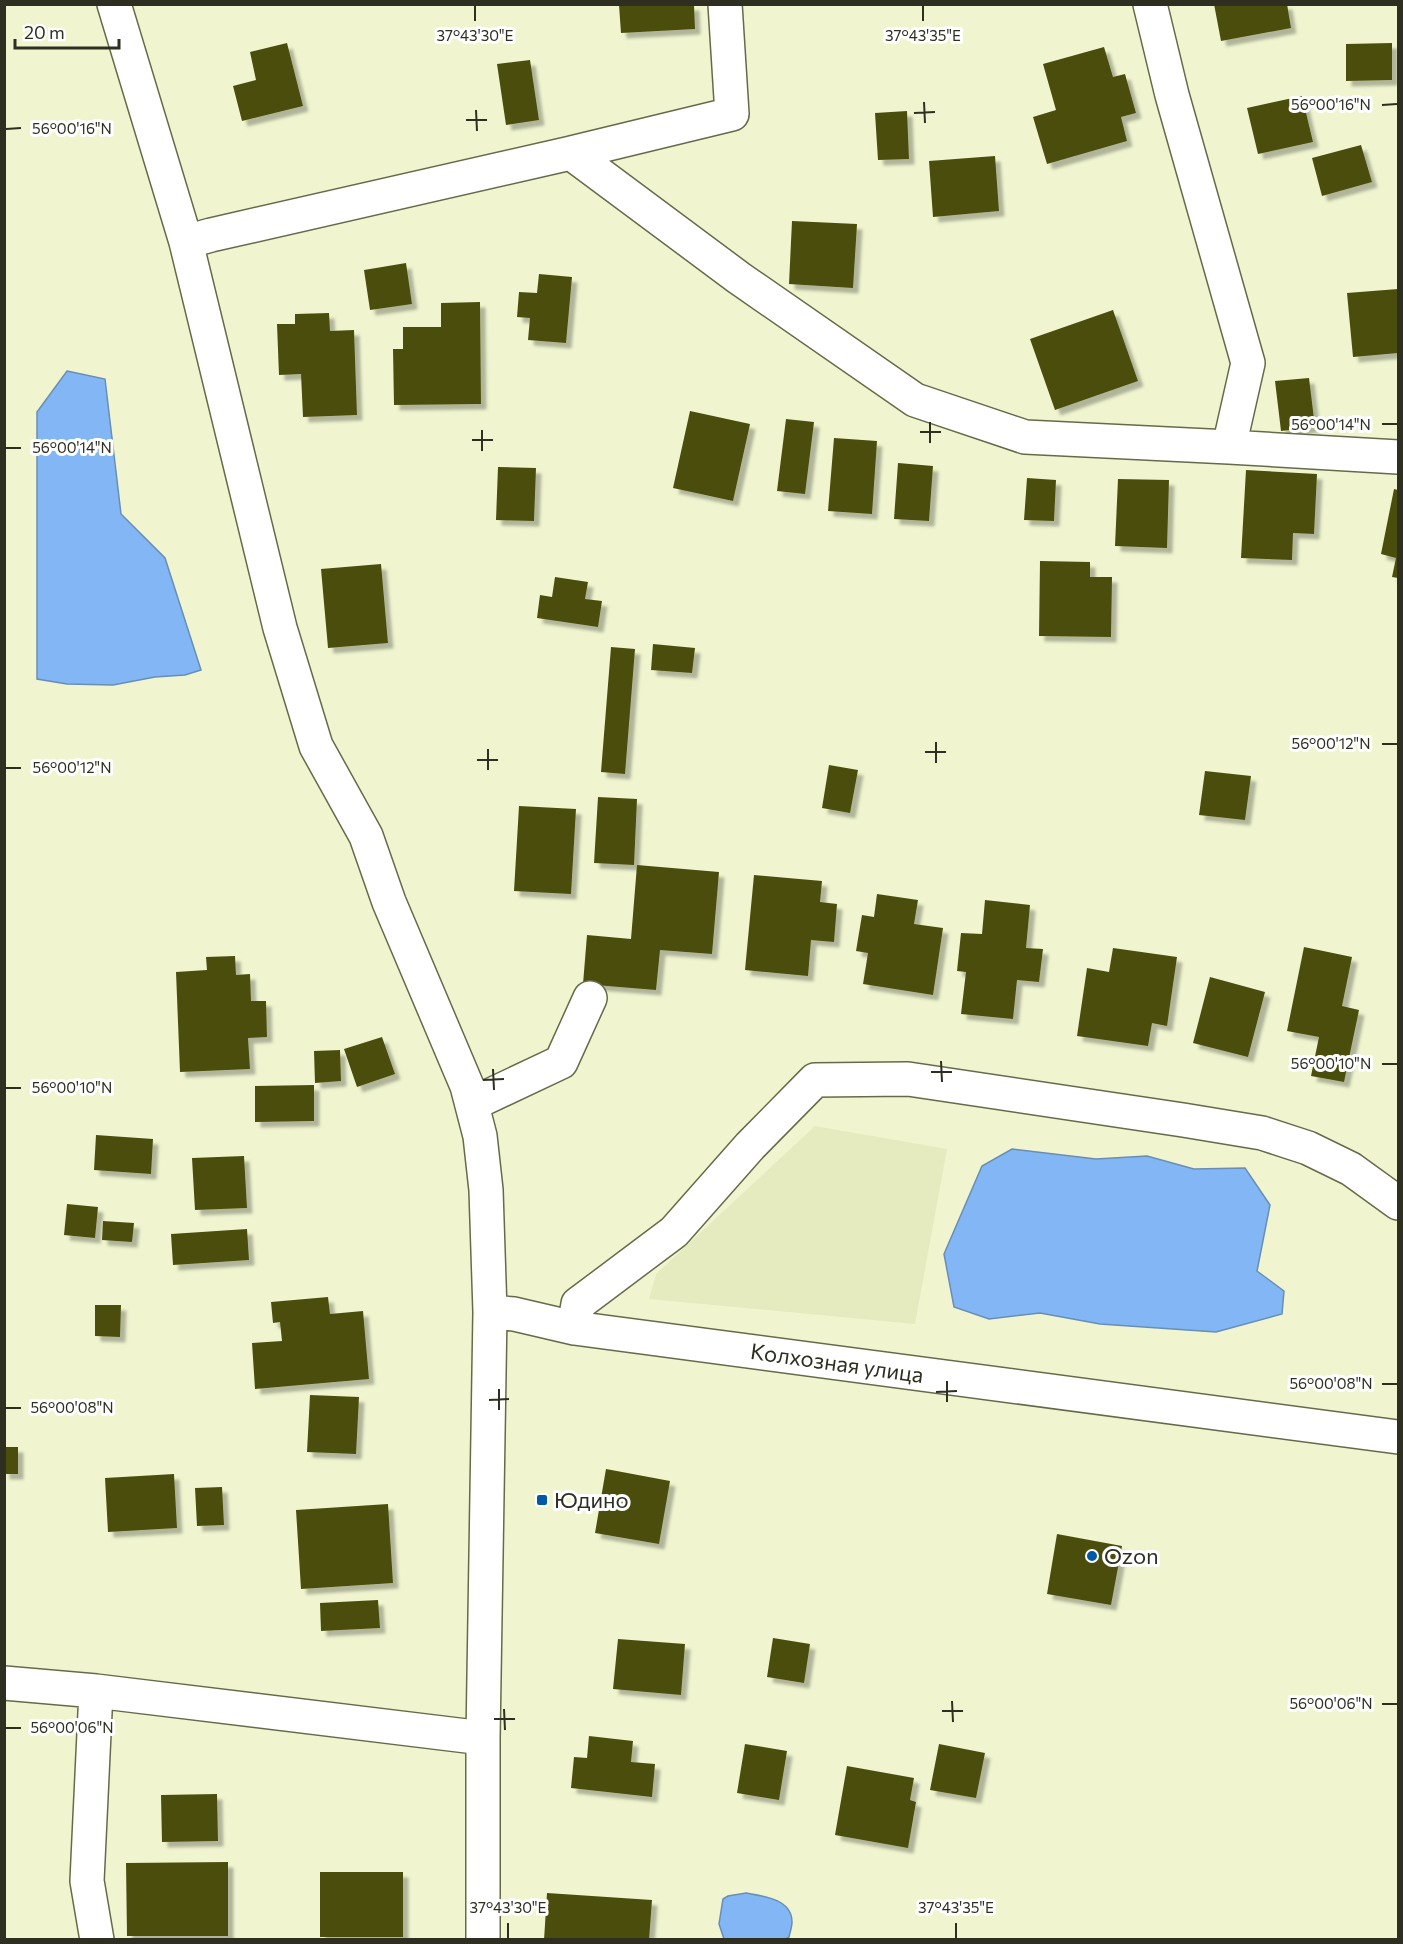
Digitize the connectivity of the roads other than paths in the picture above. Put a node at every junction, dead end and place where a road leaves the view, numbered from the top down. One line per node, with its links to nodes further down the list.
1 (114, 4): 5 (street)
2 (725, 4): 4 (street)
3 (1150, 4): 6 (street)
4 (571, 153): 5 (street); 6 (street)
5 (186, 242): 9 (street)
6 (1228, 447): 7 (street)
7 (1398, 457)
8 (590, 998): 9 (street)
9 (472, 1104): 11 (street)
10 (1398, 1203): 12 (street)
11 (490, 1312): 12 (street, Колхозная улица); 16 (street)
12 (574, 1328): 13 (street, Колхозная улица)
13 (1398, 1437)
14 (4, 1683): 15 (street)
15 (96, 1692): 16 (street); 17 (street)
16 (483, 1738): 18 (street)
17 (97, 1940)
18 (483, 1940)

